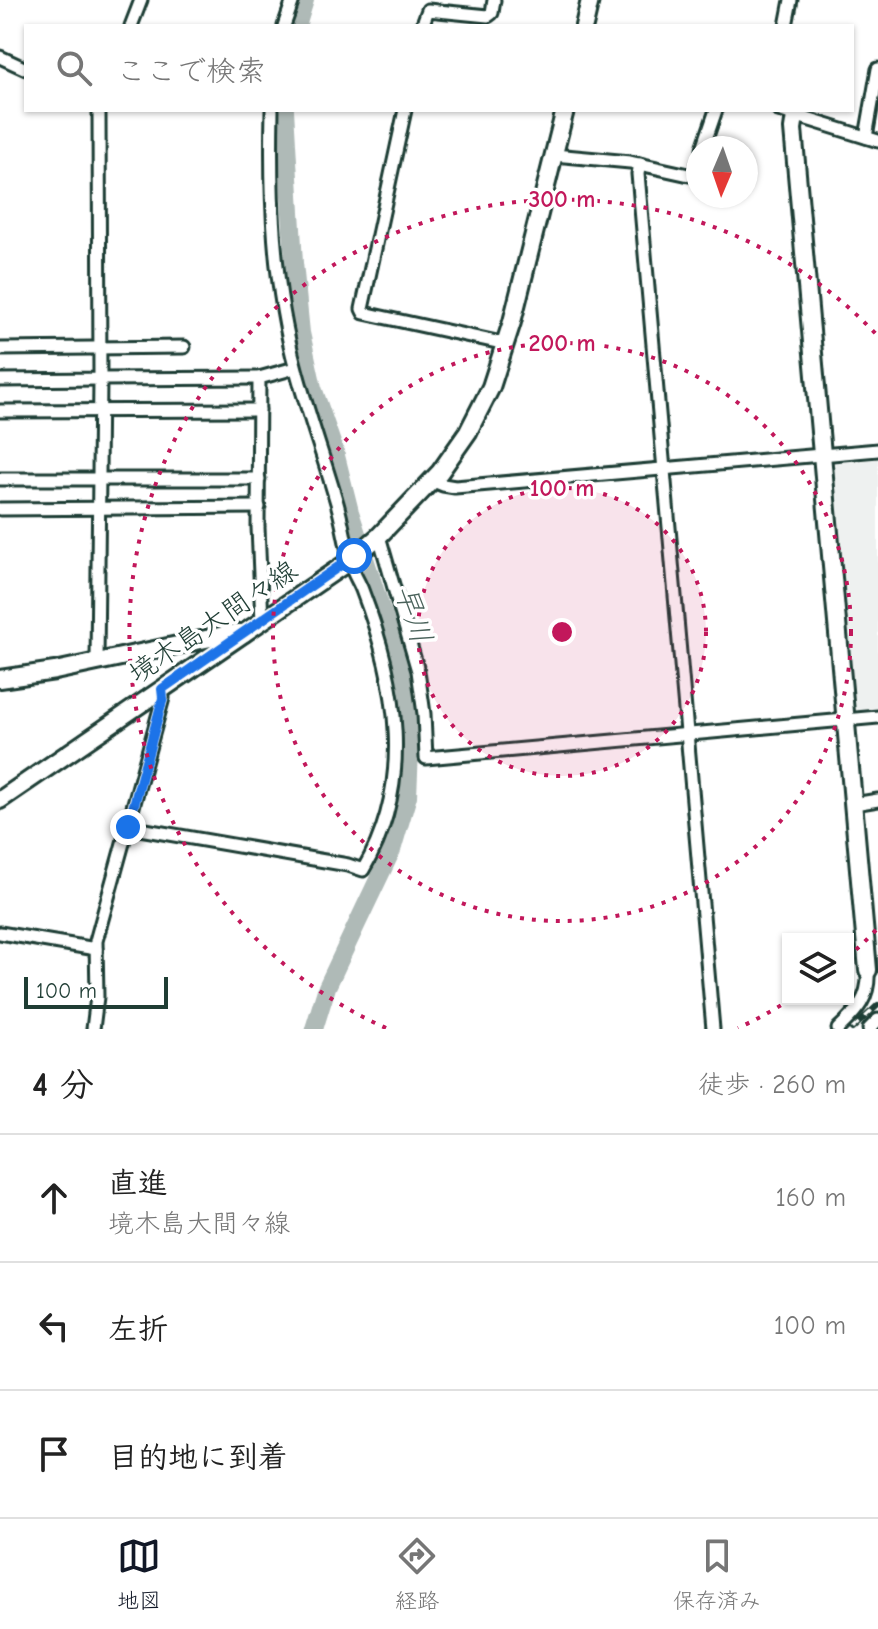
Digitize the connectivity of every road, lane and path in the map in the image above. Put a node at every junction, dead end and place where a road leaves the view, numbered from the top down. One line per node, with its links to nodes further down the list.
1 (141, 0): 6 (street)
2 (293, 0): 7 (street)
3 (494, 0): 8 (street)
4 (590, 0): 9 (street)
5 (791, 0): 10 (street)
6 (132, 24)
7 (285, 24)
8 (423, 24)
9 (584, 24)
10 (786, 24)
11 (0, 57): 12 (street)
12 (24, 68)
13 (878, 69): 22 (street)
14 (98, 112): 27 (street)
15 (272, 112): 30 (street)
16 (405, 112): 26 (street)
17 (565, 112): 23 (street, 境木島大間々線)
18 (715, 112): 21 (street)
19 (784, 112): 20 (street)
20 (795, 116): 22 (street); 38 (street)
21 (707, 136)
22 (872, 139)
23 (554, 155): 24 (street); 26 (street, 境木島大間々線)
24 (640, 164): 25 (street); 39 (street)
25 (686, 174)
26 (506, 344): 43 (street, 境木島大間々線)
27 (100, 347): 28 (street); 29 (street); 32 (street)
28 (184, 347)
29 (0, 349)
30 (295, 368): 31 (street); 48 (street)
31 (259, 378): 32 (street); 35 (street)
32 (100, 379): 33 (street); 34 (street)
33 (0, 380)
34 (100, 410): 35 (street); 36 (street); 41 (street)
35 (259, 410): 42 (street)
36 (0, 411)
37 (878, 450): 38 (street)
38 (822, 455): 39 (street); 55 (street)
39 (664, 469): 43 (street); 56 (street)
40 (0, 479): 41 (street)
41 (100, 479): 42 (street); 45 (street)
42 (259, 479): 44 (street)
43 (433, 481): 47 (street, 境木島大間々線)
44 (259, 507): 45 (street); 49 (street)
45 (99, 508): 46 (street); 51 (street)
46 (0, 509)
47 (377, 537): 48 (street, 境木島大間々線); 56 (street)
48 (353, 558): 49 (street, 境木島大間々線); 60 (street)
49 (262, 622): 50 (street, 境木島大間々線)
50 (246, 633): 51 (street); 53 (street, 境木島大間々線)
51 (97, 662): 52 (street)
52 (0, 679)
53 (162, 689): 57 (street, 境木島大間々線); 60 (street)
54 (878, 717): 55 (street)
55 (846, 720): 56 (street); 59 (street)
56 (689, 734): 66 (street)
57 (0, 800)
58 (878, 800): 59 (street)
59 (854, 804): 63 (street)
60 (128, 827): 62 (street)
61 (0, 933): 62 (street)
62 (96, 949): 65 (street)
63 (868, 970): 67 (street)
64 (878, 1020): 68 (street)
65 (93, 1029)
66 (713, 1029)
67 (838, 1029)
68 (869, 1029)

